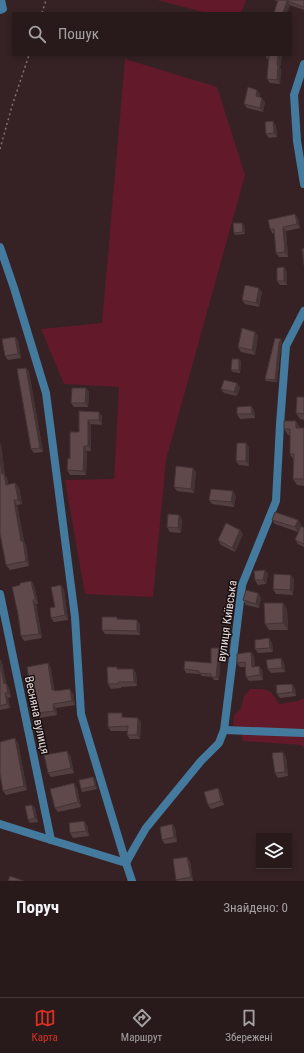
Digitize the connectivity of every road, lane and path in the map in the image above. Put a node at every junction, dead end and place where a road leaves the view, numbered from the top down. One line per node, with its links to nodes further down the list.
1 (1, 0): 3 (street)
2 (46, 0): 4 (path)
3 (0, 10)
4 (42, 12)
5 (28, 56): 7 (path)
6 (304, 64): 8 (street)
7 (0, 149)
8 (304, 184)
9 (0, 247): 16 (street)
10 (304, 311): 12 (street, вулиця Київська)
11 (0, 594): 15 (street, Весняна вулиця)
12 (224, 730): 13 (street); 16 (street, вулиця Київська)
13 (304, 733)
14 (0, 824): 15 (street)
15 (51, 840): 16 (street)
16 (126, 863): 17 (street)
17 (132, 881)

